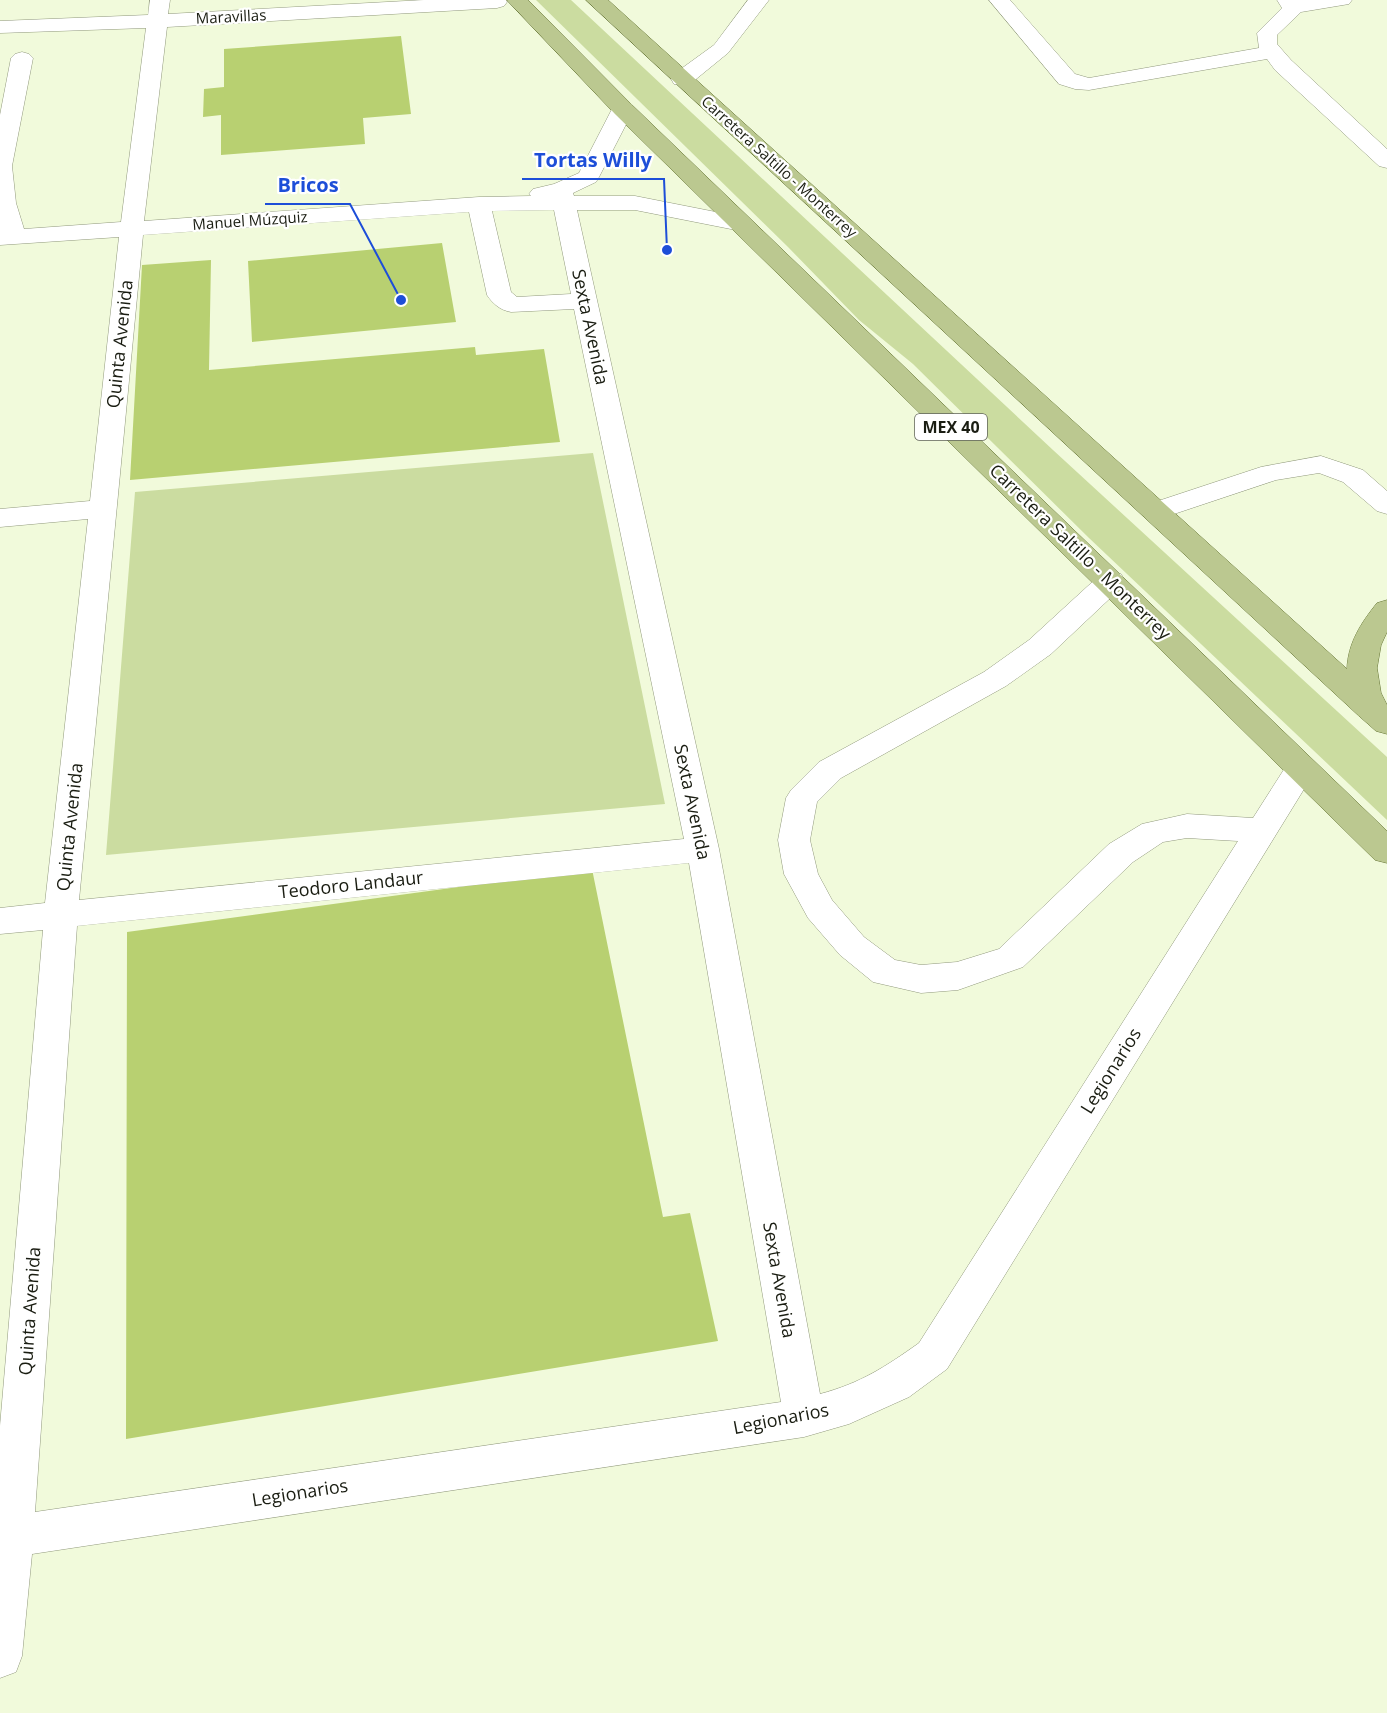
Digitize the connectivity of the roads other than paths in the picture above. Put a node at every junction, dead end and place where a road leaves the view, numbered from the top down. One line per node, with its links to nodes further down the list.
1 (596, 0): 11 (main road, Carretera Saltillo - Monterrey)
2 (759, 0): 11 (street)
3 (999, 0): 9 (street)
4 (1342, 0): 6 (street)
5 (508, 3): 7 (street, Maravillas); 13 (main road, Carretera Saltillo - Monterrey / MEX 40)
6 (1290, 3): 9 (street)
7 (160, 11): 8 (street, Maravillas); 19 (street, Quinta Avenida)
8 (0, 27)
9 (1273, 52): 14 (street)
10 (22, 58): 12 (street)
11 (682, 79): 24 (main road, Carretera Saltillo - Monterrey)
12 (8, 88): 15 (street)
13 (623, 109): 16 (street, Manuel Múzquiz); 18 (main road, Carretera Saltillo - Monterrey / MEX 40)
14 (1387, 161)
15 (0, 166): 20 (street)
16 (562, 197): 17 (street, Manuel Múzquiz); 18 (street, Manuel Múzquiz); 21 (street, Sexta Avenida)
17 (490, 203): 19 (street, Manuel Múzquiz); 21 (street)
18 (741, 224): 26 (main road, Carretera Saltillo - Monterrey / MEX 40)
19 (133, 230): 20 (street, Manuel Múzquiz); 23 (street, Quinta Avenida)
20 (7, 237)
21 (585, 301): 31 (street, Sexta Avenida)
22 (1387, 505): 24 (street)
23 (103, 509): 25 (street); 33 (street, Quinta Avenida)
24 (1156, 511): 28 (main road, Carretera Saltillo - Monterrey)
25 (0, 518)
26 (1111, 581): 29 (main road, Carretera Saltillo - Monterrey / MEX 40); 30 (street)
27 (1387, 610): 28 (main road)
28 (1379, 716)
29 (1301, 768): 30 (street, Legionarios); 32 (main road, Carretera Saltillo - Monterrey / MEX 40)
30 (1262, 830): 35 (street, Legionarios)
31 (703, 849): 33 (street, Teodoro Landaur); 35 (street, Sexta Avenida)
32 (1387, 851)
33 (61, 915): 34 (street, Teodoro Landaur); 36 (street, Quinta Avenida)
34 (0, 921)
35 (804, 1418): 36 (street, Legionarios)
36 (6, 1537): 37 (street, Quinta Avenida)
37 (0, 1656)

